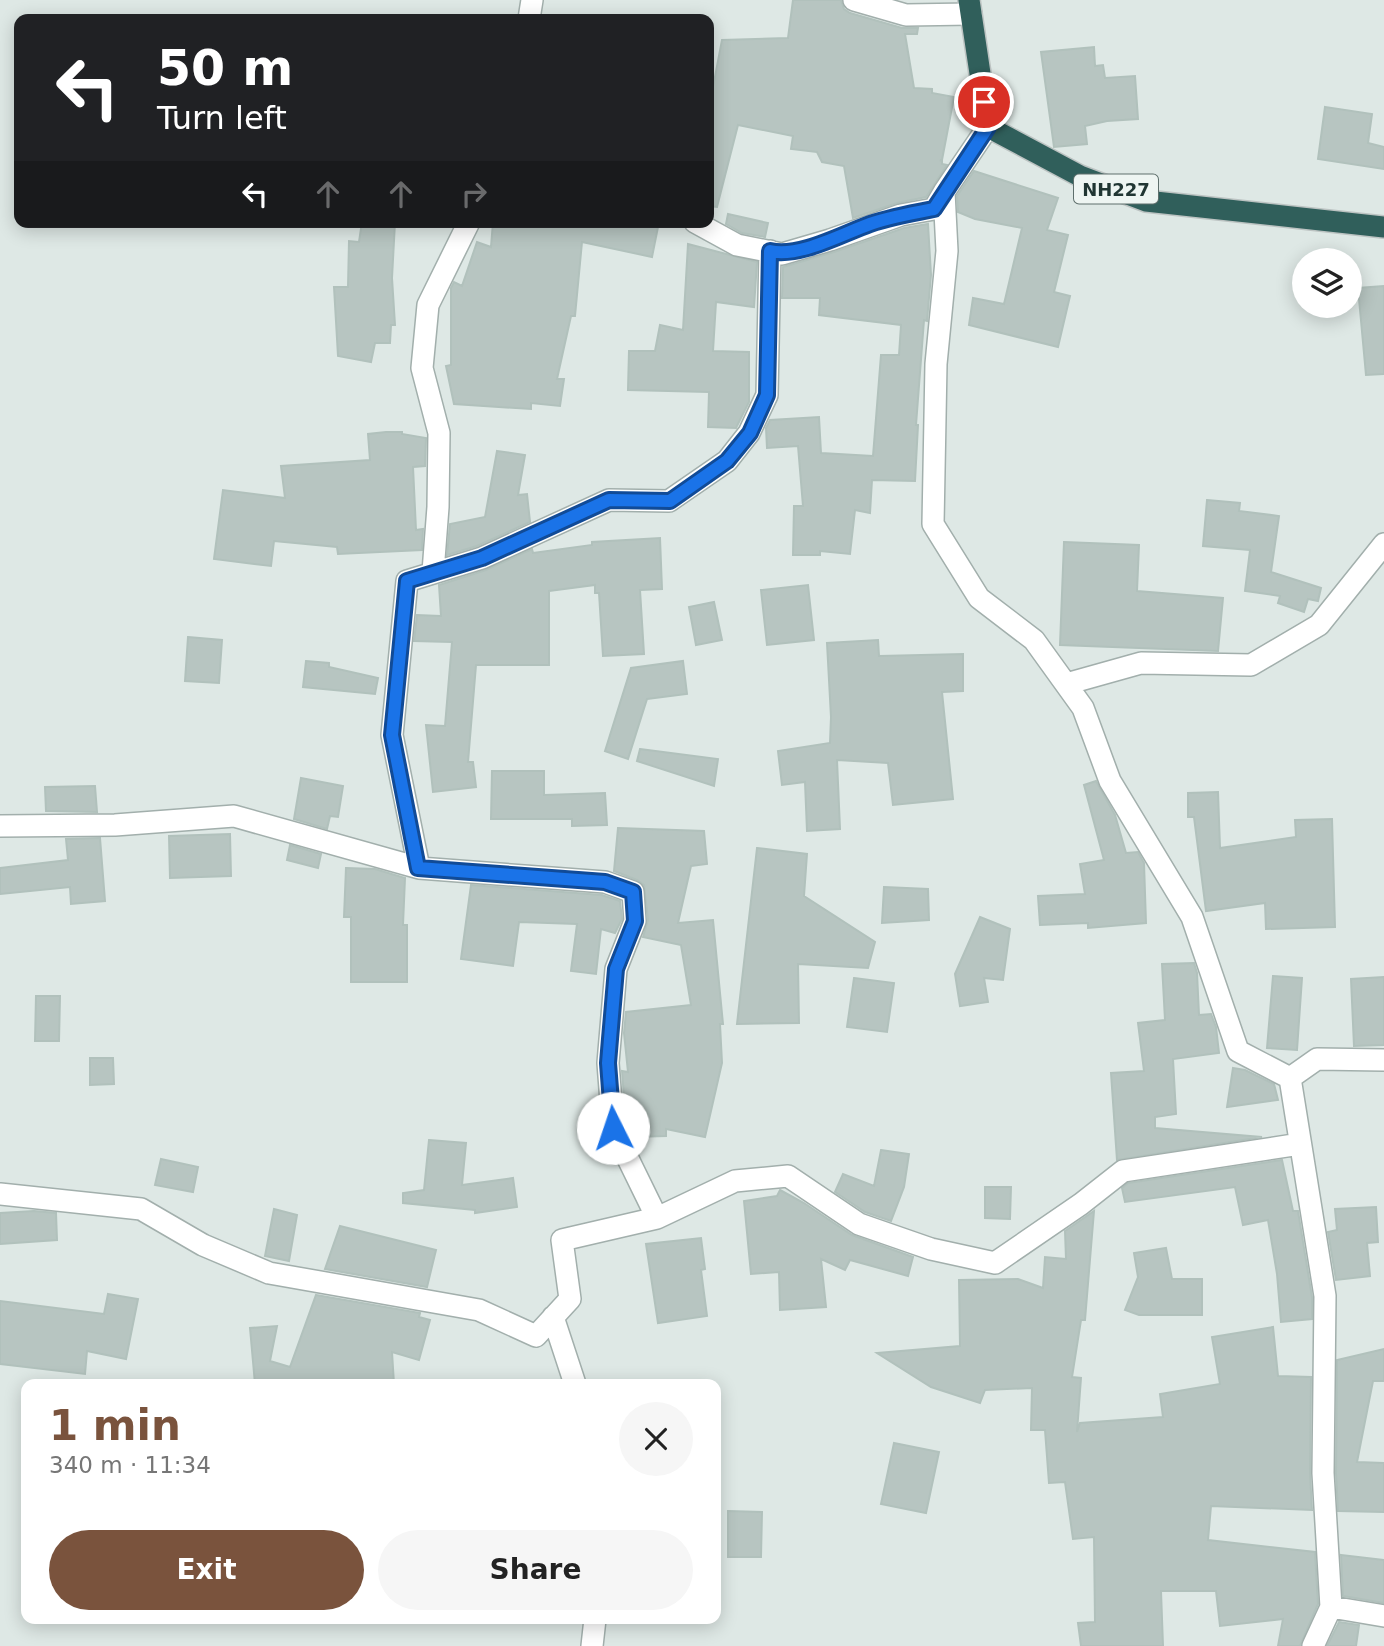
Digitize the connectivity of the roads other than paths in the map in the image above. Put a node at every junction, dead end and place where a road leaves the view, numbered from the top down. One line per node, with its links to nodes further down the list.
1 (854, 0): 2 (street)
2 (970, 7): 3 (highway)
3 (988, 127): 4 (street); 5 (highway, NH227)
4 (944, 192): 8 (street); 11 (street)
5 (1384, 227)
6 (466, 228): 10 (street)
7 (706, 228): 8 (street)
8 (770, 251): 10 (street)
9 (1384, 544): 11 (street)
10 (433, 572): 13 (street)
11 (1066, 684): 15 (street)
12 (0, 826): 13 (street)
13 (418, 868): 18 (street)
14 (1384, 1060): 15 (street)
15 (1290, 1078): 16 (street)
16 (1300, 1144): 18 (street); 21 (street)
17 (0, 1194): 19 (street)
18 (657, 1218): 19 (street)
19 (553, 1317): 20 (street)
20 (573, 1379)
21 (1331, 1607): 22 (street); 25 (street)
22 (1384, 1616)
23 (594, 1624): 24 (street)
24 (592, 1646)
25 (1313, 1646)

